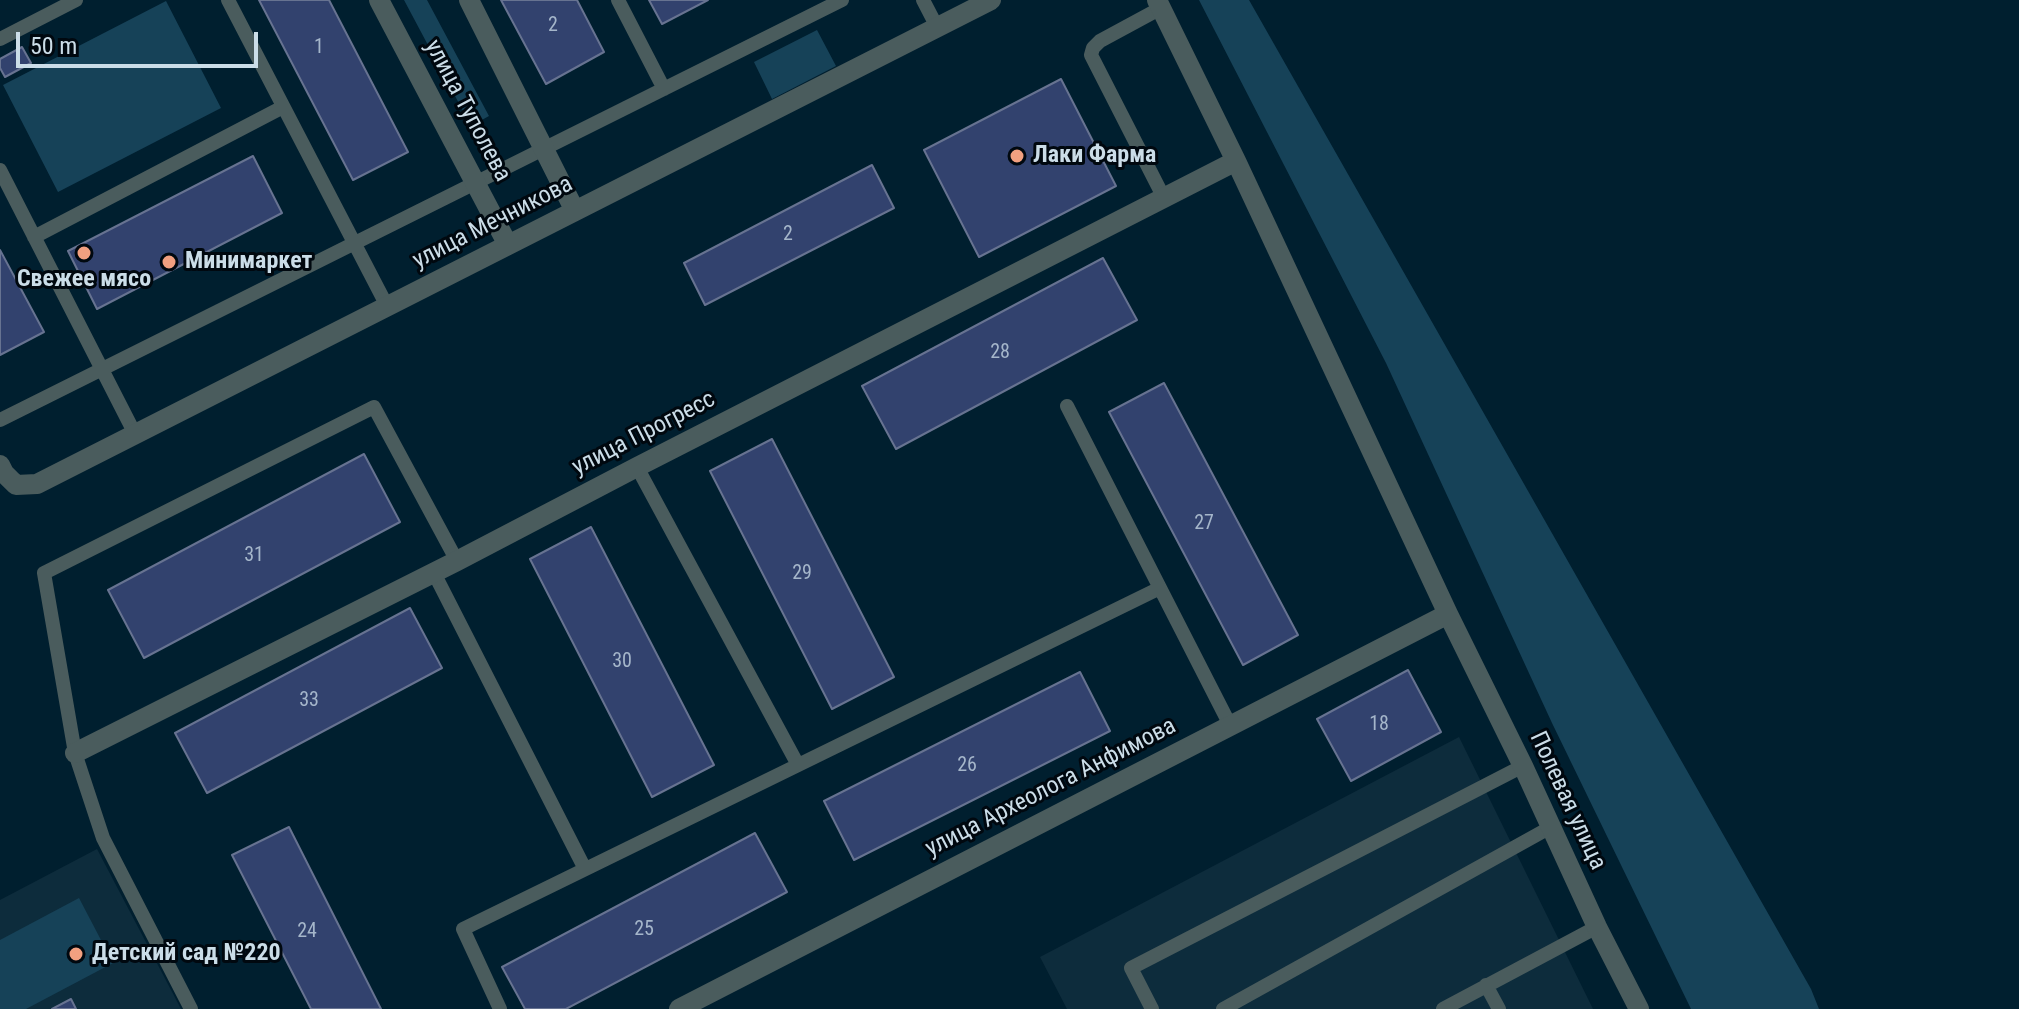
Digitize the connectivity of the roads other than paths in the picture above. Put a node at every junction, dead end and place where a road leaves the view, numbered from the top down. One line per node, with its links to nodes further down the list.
1 (76, 0): 12 (lane)
2 (228, 0): 14 (lane)
3 (379, 0): 18 (street, улица Туполева)
4 (469, 0): 15 (street, улица Туполева)
5 (618, 0): 13 (lane)
6 (842, 0): 13 (lane)
7 (923, 0): 11 (lane)
8 (991, 0): 11 (street, улица Мечникова)
9 (1159, 4): 16 (street, Полевая улица); 19 (lane)
10 (0, 21): 12 (lane)
11 (937, 27): 20 (street, улица Мечникова)
12 (4, 37)
13 (664, 89): 15 (lane)
14 (283, 107): 21 (lane); 22 (lane)
15 (544, 148): 18 (lane); 20 (street, улица Туполева)
16 (1236, 161): 19 (street, улица Прогресс); 34 (street, Полевая улица)
17 (0, 170): 21 (lane)
18 (475, 183): 22 (lane); 23 (street, улица Туполева)
19 (1164, 198): 30 (street, улица Прогресс)
20 (575, 211): 23 (street, улица Мечникова)
21 (34, 237): 25 (lane)
22 (354, 243): 24 (lane); 25 (lane)
23 (508, 245): 24 (street, улица Мечникова)
24 (387, 306): 28 (street, улица Мечникова)
25 (102, 369): 27 (lane); 28 (lane)
26 (1067, 406): 33 (lane)
27 (0, 420)
28 (135, 434): 29 (street, улица Мечникова)
29 (0, 465)
30 (637, 467): 31 (street, улица Прогресс); 37 (lane)
31 (457, 561): 32 (street, улица Прогресс); 36 (lane)
32 (434, 573): 36 (street, улица Прогресс); 40 (lane)
33 (1160, 588): 35 (lane); 37 (lane)
34 (1448, 614): 35 (street, улица Археолога Анфимова); 38 (street, Полевая улица)
35 (1230, 725): 45 (street, улица Археолога Анфимова)
36 (75, 753): 43 (lane)
37 (798, 765): 40 (lane)
38 (1523, 766): 39 (street, Полевая улица); 46 (lane)
39 (1551, 827): 41 (street, Полевая улица); 47 (lane)
40 (585, 869): 44 (lane)
41 (1597, 927): 42 (lane); 50 (street, Полевая улица)
42 (1486, 985): 48 (lane); 49 (lane)
43 (191, 1009)
44 (500, 1009)
45 (679, 1009)
46 (1152, 1009)
47 (1223, 1009)
48 (1443, 1009)
49 (1499, 1009)
50 (1639, 1009)

